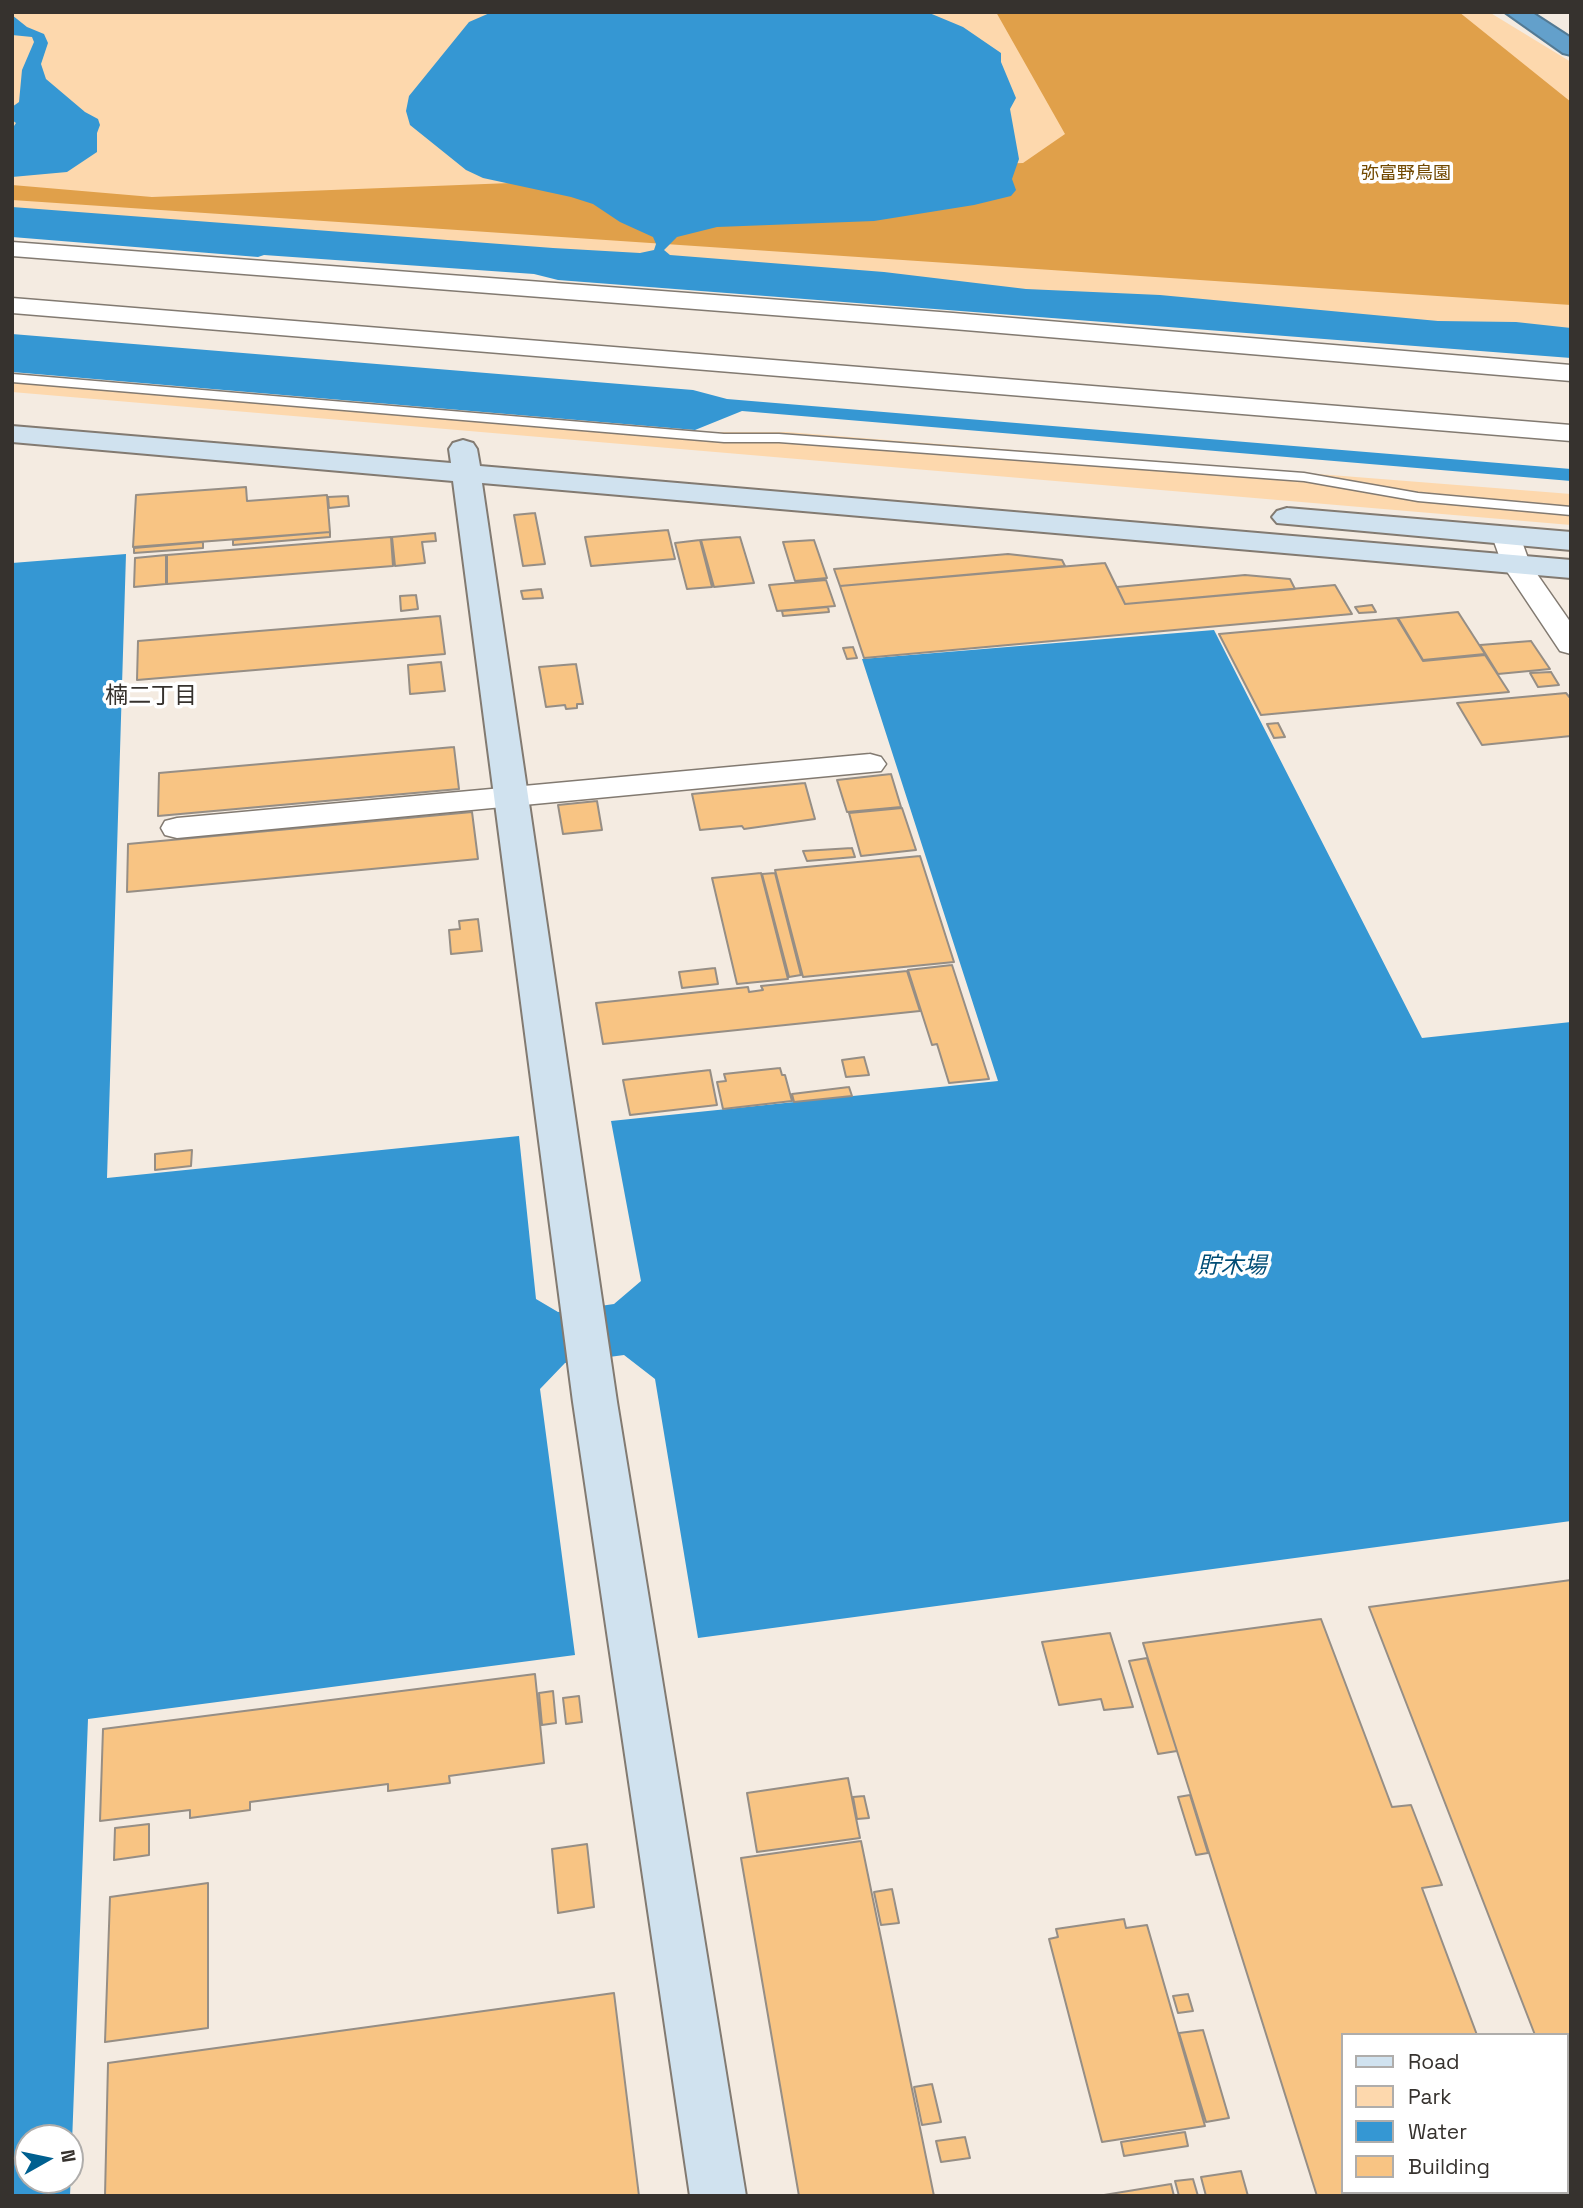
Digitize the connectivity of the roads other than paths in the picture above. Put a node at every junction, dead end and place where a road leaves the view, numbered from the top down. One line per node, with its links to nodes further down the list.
1 (1516, 12): 2 (highway)
2 (1571, 48)
3 (12, 249): 5 (street)
4 (12, 305): 8 (street)
5 (1571, 373)
6 (12, 378): 11 (lane)
7 (12, 411): 10 (street)
8 (1571, 433)
9 (12, 434): 10 (street)
10 (464, 461): 12 (street); 14 (street); 18 (street)
11 (1571, 511)
12 (1506, 536): 13 (street); 14 (street)
13 (1571, 541)
14 (1516, 564): 15 (street); 16 (street)
15 (1571, 569)
16 (1571, 646)
17 (870, 764): 18 (street)
18 (510, 797): 19 (street); 20 (street)
19 (177, 828)
20 (718, 2196)

